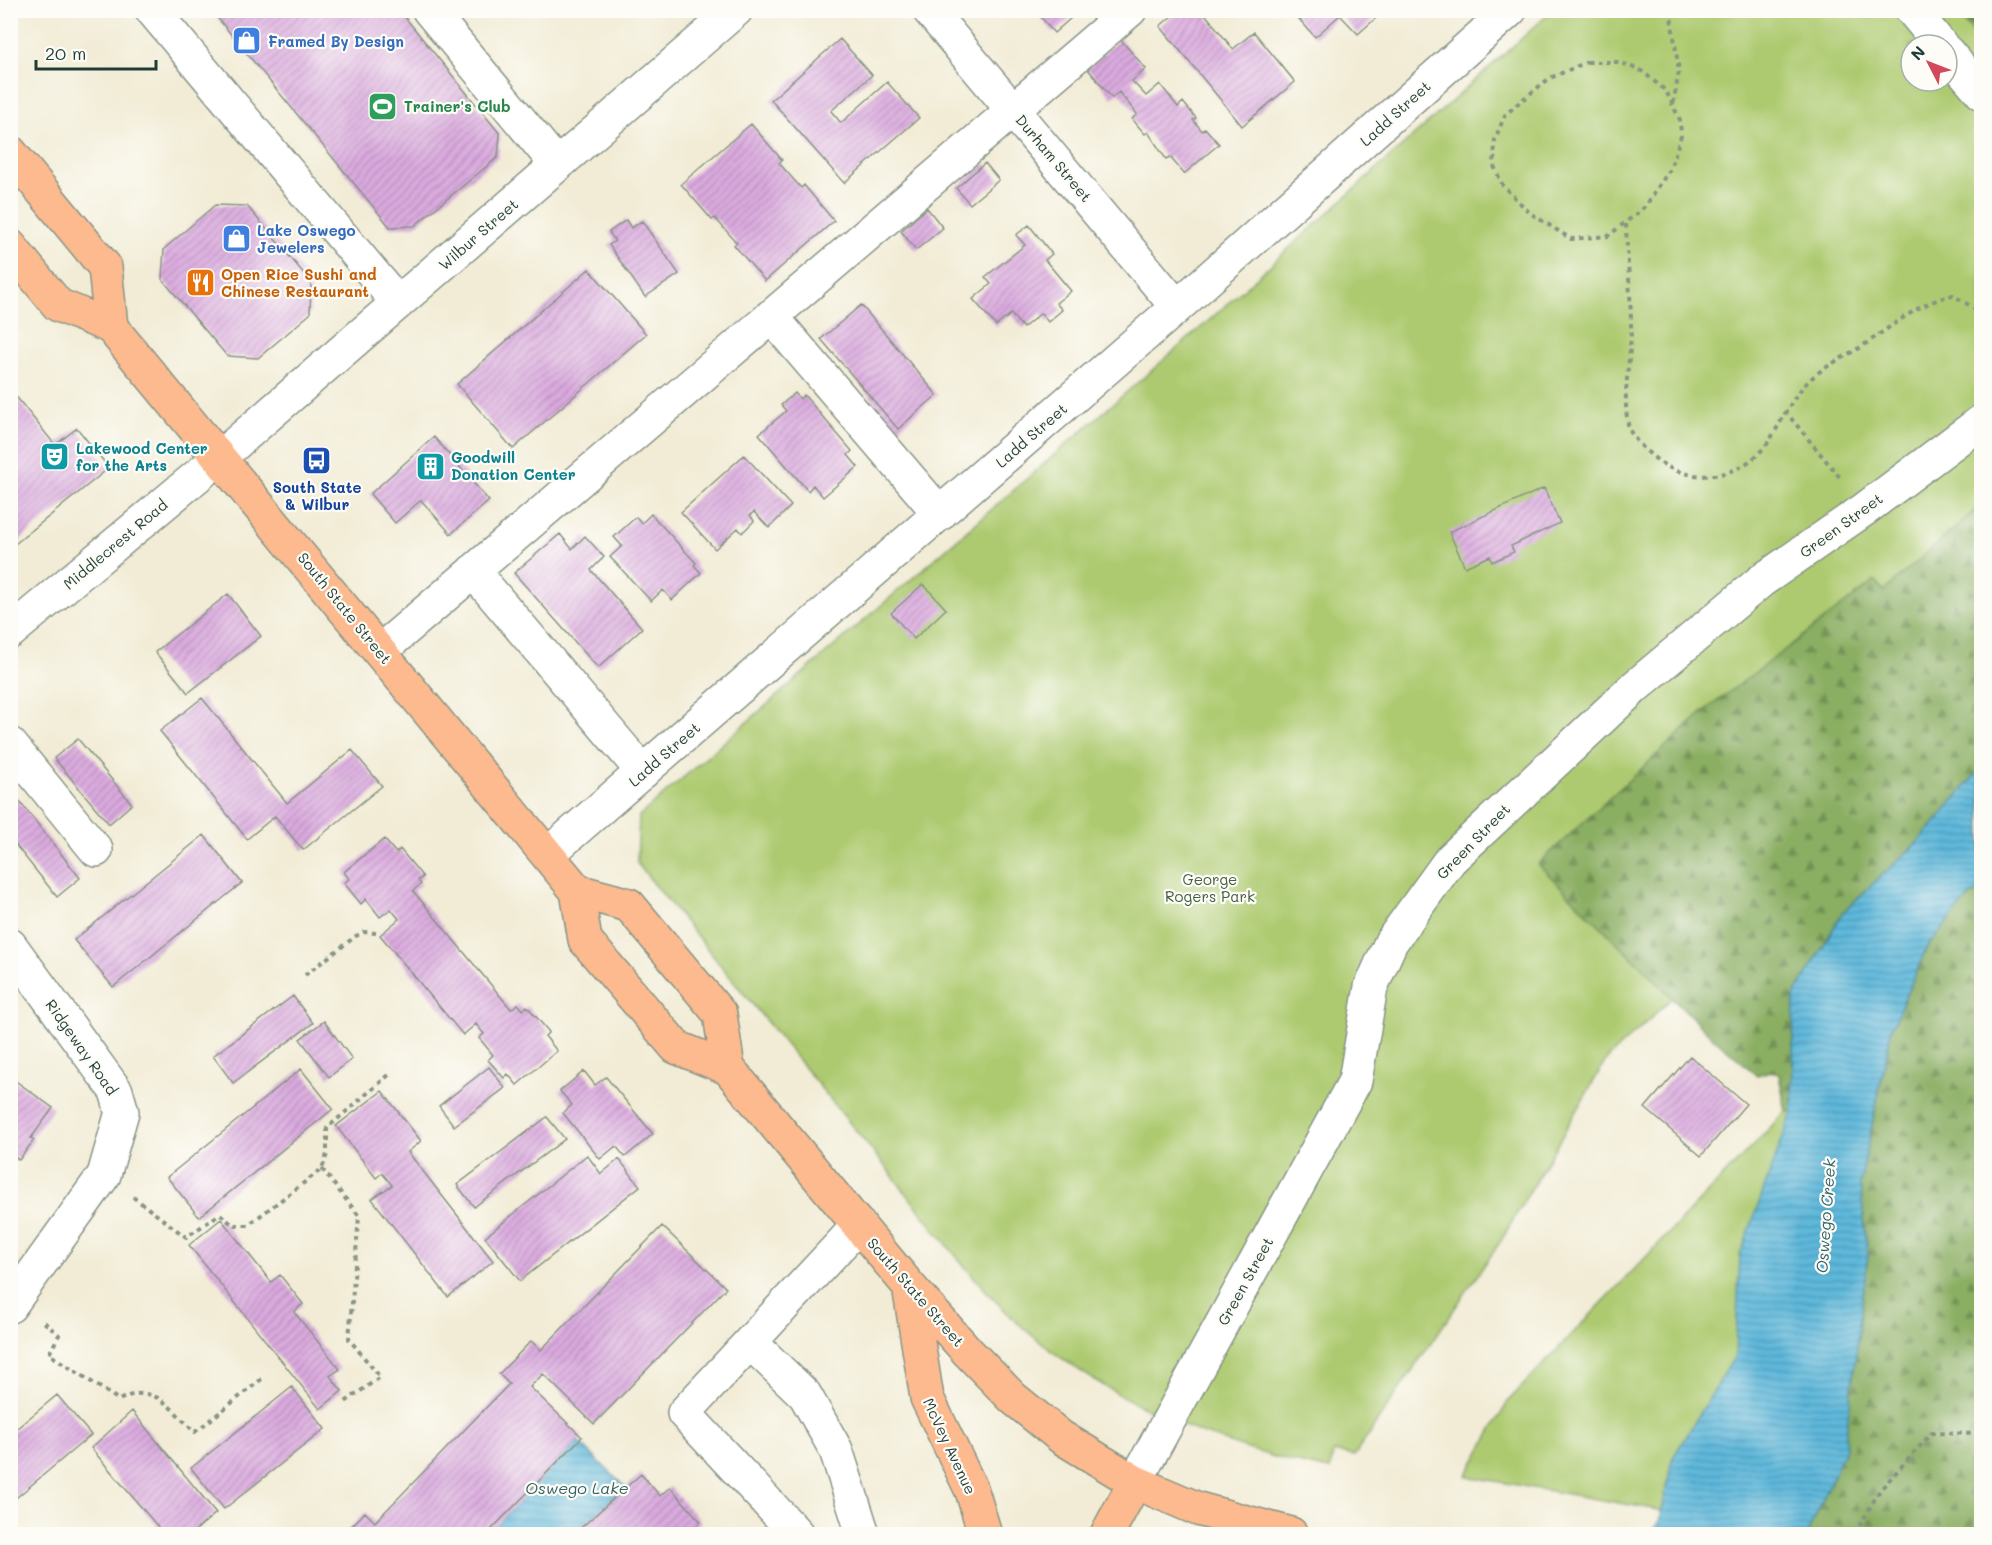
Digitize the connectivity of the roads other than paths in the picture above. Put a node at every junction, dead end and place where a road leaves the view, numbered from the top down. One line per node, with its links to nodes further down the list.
1 (152, 10): 15 (street)
2 (429, 10): 13 (street)
3 (736, 10): 13 (street, Wilbur Street)
4 (928, 10): 11 (street, Durham Street)
5 (1130, 10): 11 (street)
6 (1510, 10): 16 (street, Ladd Street)
7 (1912, 10): 8 (street)
8 (1931, 33)
9 (1959, 66): 10 (street)
10 (1982, 93)
11 (1014, 110): 16 (street, Durham Street); 17 (street)
12 (10, 152): 18 (main road)
13 (557, 165): 15 (street, Wilbur Street)
14 (10, 246): 18 (main road, South State Street)
15 (398, 303): 20 (street, Wilbur Street)
16 (1177, 307): 21 (street, Ladd Street)
17 (771, 316): 21 (street); 22 (street)
18 (111, 327): 20 (main road, South State Street)
19 (1982, 421): 36 (street, Green Street)
20 (220, 457): 23 (street, Middlecrest Road); 24 (main road, South State Street)
21 (940, 514): 26 (street, Ladd Street)
22 (473, 571): 24 (street); 26 (street)
23 (10, 632)
24 (380, 651): 28 (main road, South State Street)
25 (10, 744): 27 (street)
26 (643, 772): 28 (street, Ladd Street)
27 (96, 850)
28 (548, 854): 29 (main road, South State Street)
29 (577, 891): 31 (main road, South State Street); 31 (main road)
30 (10, 945): 34 (street, Ridgeway Road)
31 (728, 1068): 32 (main road, South State Street)
32 (859, 1225): 33 (main road, South State Street); 35 (street)
33 (909, 1286): 36 (main road, South State Street); 39 (main road, McVey Avenue)
34 (13, 1303)
35 (750, 1342): 37 (street); 38 (street)
36 (1135, 1482): 40 (main road); 41 (main road, South State Street)
37 (797, 1534)
38 (863, 1534)
39 (985, 1534)
40 (1107, 1534)
41 (1291, 1534)

